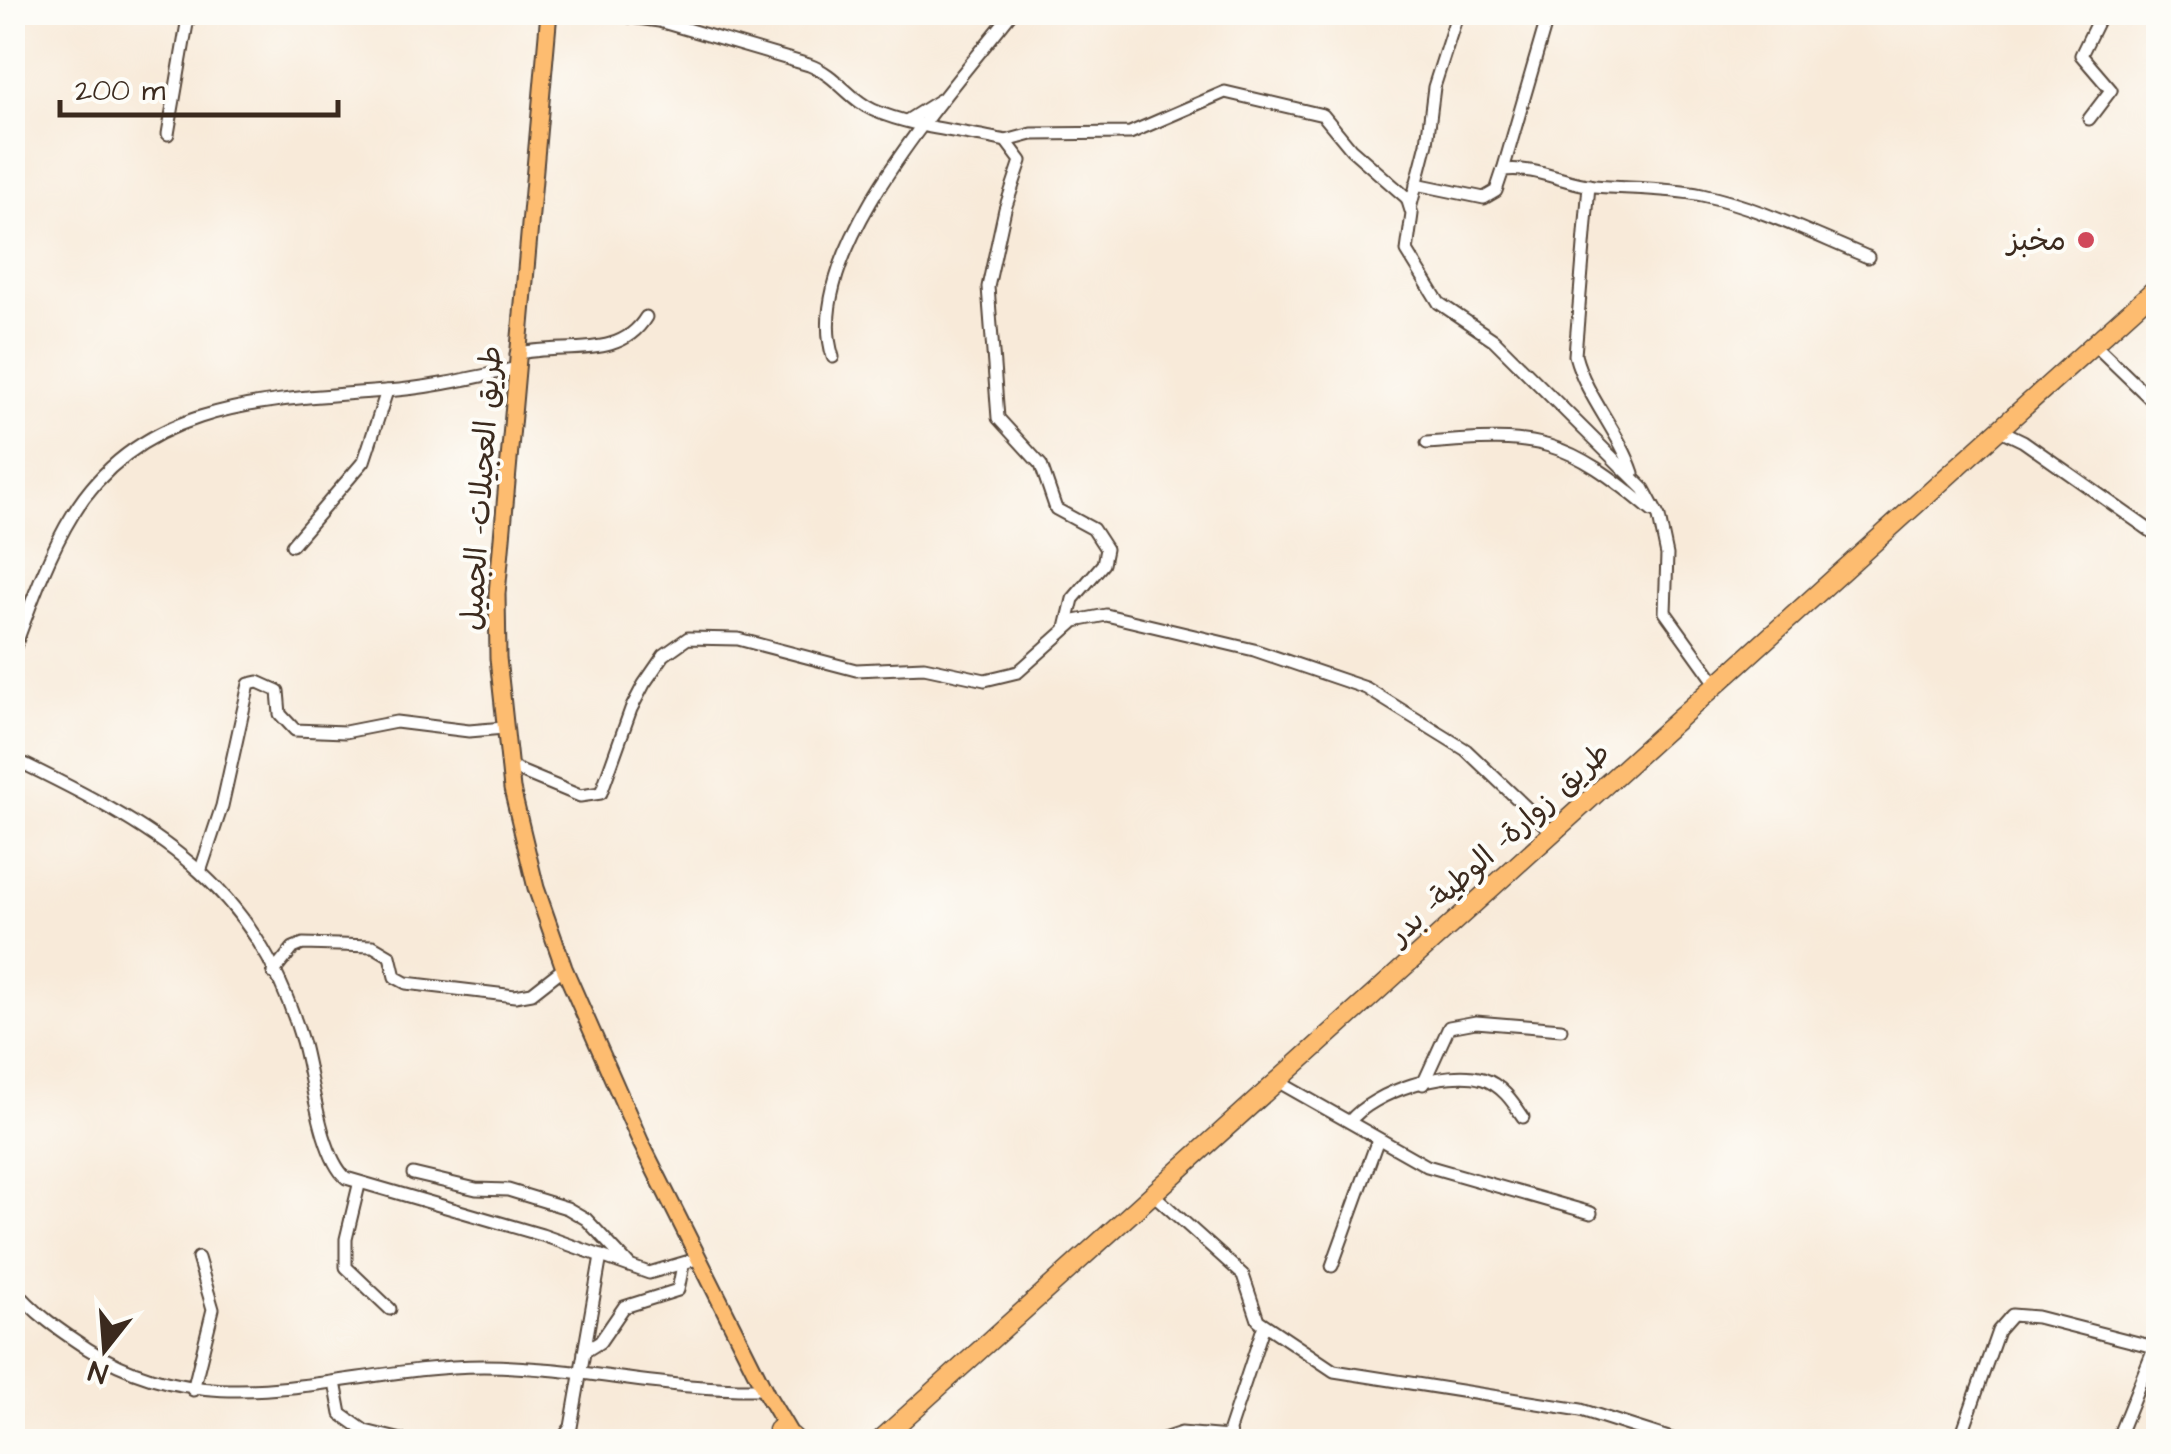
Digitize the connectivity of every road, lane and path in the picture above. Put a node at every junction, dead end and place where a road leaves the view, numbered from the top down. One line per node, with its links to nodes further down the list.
1 (189, 12): 14 (street)
2 (549, 12): 27 (main road, طريق العجيلات- الجميل)
3 (596, 12): 12 (street)
4 (1012, 12): 10 (street)
5 (1458, 12): 19 (street)
6 (1549, 12): 18 (street)
7 (1821, 12): 8 (street)
8 (1830, 12)
9 (2102, 12): 11 (street)
10 (944, 98): 12 (street); 13 (street)
11 (2089, 119)
12 (908, 120): 13 (street)
13 (926, 124): 16 (street); 26 (street)
14 (168, 134)
15 (1032, 134): 16 (street); 17 (street); 21 (street)
16 (1006, 141): 17 (street)
17 (1021, 161): 36 (street)
18 (1504, 170): 19 (street); 20 (street)
19 (1416, 184): 21 (street)
20 (1589, 186): 22 (street); 32 (street)
21 (1411, 205): 32 (street)
22 (1868, 257)
23 (2158, 286): 25 (highway, طريق زوارة- الوطية- بدر)
24 (646, 317): 27 (street)
25 (2095, 345): 29 (street); 30 (highway, طريق زوارة- الوطية- بدر)
26 (833, 357)
27 (515, 361): 28 (street); 39 (main road, طريق العجيلات- الجميل)
28 (387, 391): 35 (street); 37 (street)
29 (2158, 406)
30 (1998, 428): 34 (street); 38 (highway, طريق زوارة- الوطية- بدر)
31 (1427, 443): 33 (street)
32 (1634, 477): 33 (street)
33 (1659, 517): 38 (street)
34 (2158, 536)
35 (292, 545)
36 (1066, 628): 41 (street); 42 (street)
37 (12, 655)
38 (1716, 683): 42 (highway, طريق زوارة- الوطية- بدر)
39 (504, 728): 41 (main road, طريق العجيلات- الجميل); 43 (street)
40 (14, 763): 43 (street)
41 (508, 766): 44 (main road, طريق العجيلات- الجميل)
42 (1552, 832): 47 (highway, طريق زوارة- الوطية- بدر)
43 (201, 869): 45 (street)
44 (564, 968): 45 (street); 60 (main road, طريق العجيلات- الجميل)
45 (273, 973): 53 (street)
46 (1561, 1029): 48 (street)
47 (1277, 1082): 50 (street); 55 (highway, طريق زوارة- الوطية- بدر)
48 (1423, 1084): 49 (street); 50 (street)
49 (1523, 1117)
50 (1350, 1121): 51 (street)
51 (1378, 1139): 56 (street); 62 (street)
52 (413, 1174): 54 (street)
53 (359, 1185): 57 (street); 65 (street)
54 (476, 1190): 57 (street); 63 (street)
55 (1153, 1194): 66 (street); 77 (highway, طريق زوارة- الوطية- بدر)
56 (1591, 1212)
57 (474, 1215): 58 (street)
58 (602, 1256): 63 (street); 68 (street)
59 (198, 1258): 71 (street)
60 (700, 1258): 61 (street); 72 (main road, طريق العجيلات- الجميل)
61 (684, 1264): 63 (street); 68 (street)
62 (1332, 1266)
63 (634, 1269)
64 (12, 1286): 71 (street)
65 (390, 1309)
66 (1264, 1325): 74 (street); 79 (street)
67 (2157, 1344): 80 (street); 81 (street)
68 (584, 1352): 69 (street)
69 (580, 1375): 70 (street); 72 (street); 76 (street)
70 (334, 1382): 71 (street); 75 (street)
71 (194, 1390)
72 (765, 1392): 73 (main road, طريق العجيلات- الجميل)
73 (787, 1439)
74 (1230, 1439): 78 (street)
75 (410, 1442)
76 (560, 1442)
77 (878, 1442)
78 (1154, 1442)
79 (1681, 1442)
80 (1959, 1442)
81 (2116, 1442)

